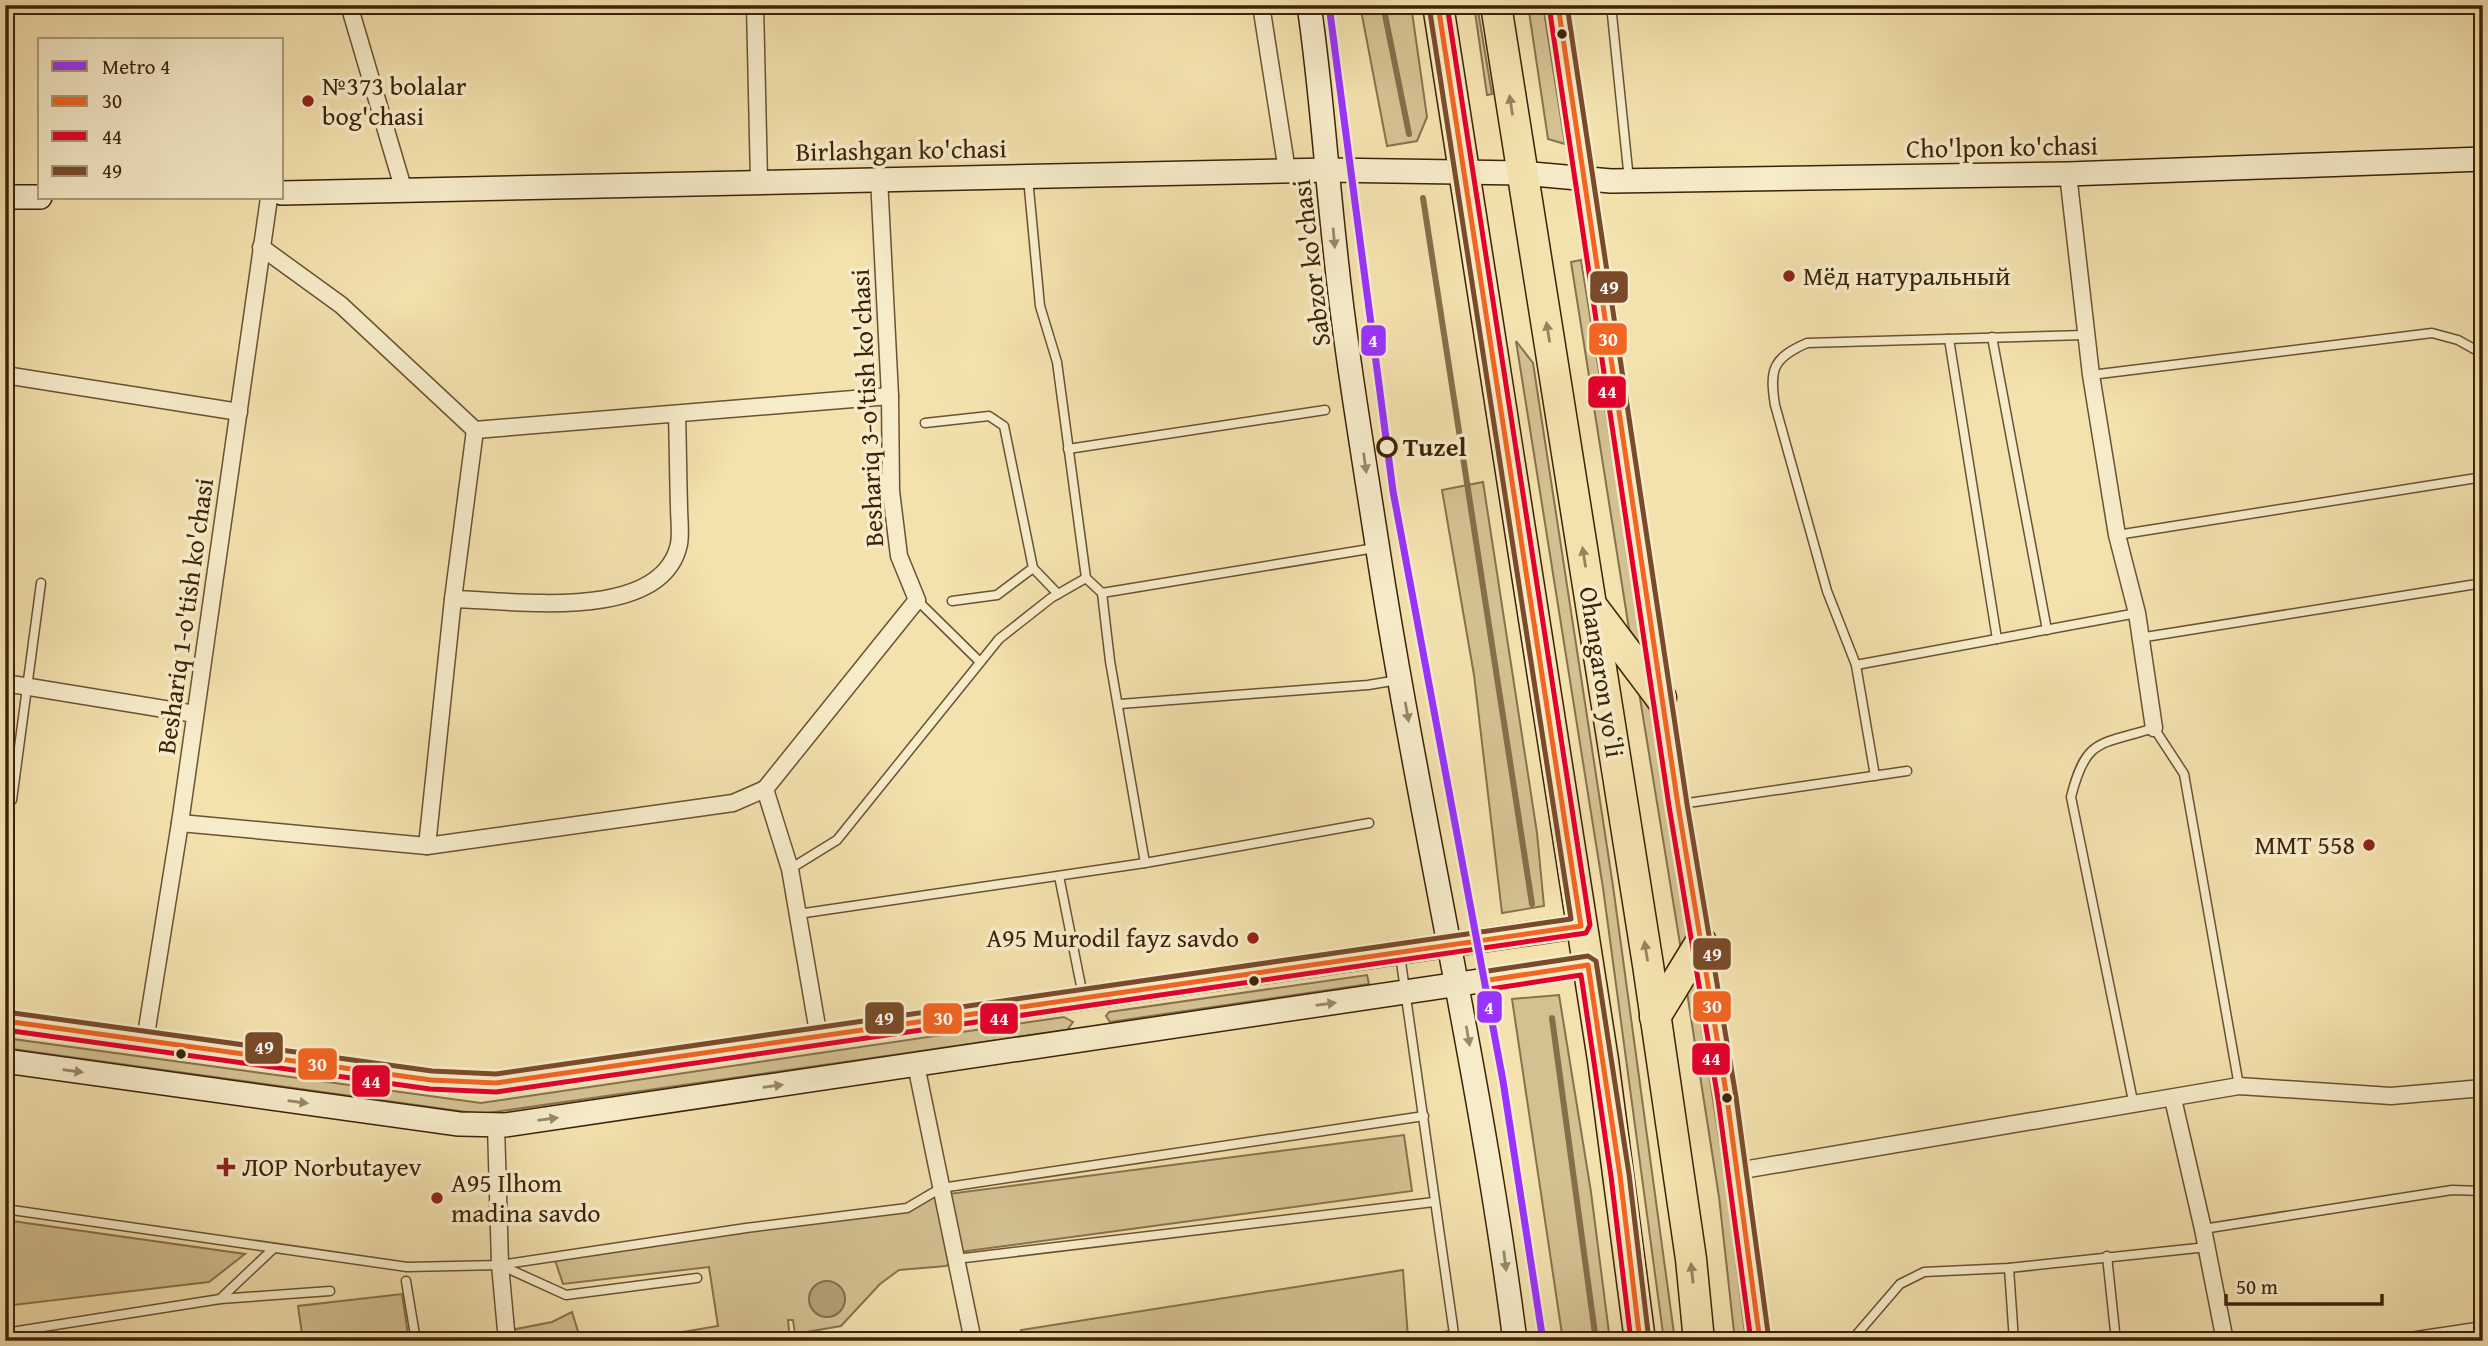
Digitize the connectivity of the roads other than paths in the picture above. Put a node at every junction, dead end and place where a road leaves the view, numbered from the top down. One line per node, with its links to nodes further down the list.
1 (349, 5): 20 (street)
2 (755, 5): 19 (street)
3 (1261, 5): 11 (street)
4 (1309, 5): 10 (main road, Sabzor ko'chasi)
5 (1438, 5): 12 (highway)
6 (1496, 5): 13 (highway, Ohangaron yoʻli, one-way to 6)
7 (1558, 5): 17 (main road, Ohangaron yoʻli)
8 (1611, 5): 18 (lane)
9 (2483, 159): 14 (main road, Cho'lpon ko'chasi)
10 (1328, 170): 11 (main road, Birlashgan ko'chasi); 12 (main road, Birlashgan ko'chasi); 41 (main road, Sabzor ko'chasi, one-way to 41)
11 (1287, 171): 15 (main road, Birlashgan ko'chasi)
12 (1463, 171): 13 (main road, Birlashgan ko'chasi); 76 (highway)
13 (1522, 173): 17 (main road, Cho'lpon ko'chasi); 51 (highway, Ohangaron yoʻli, one-way to 13)
14 (2068, 174): 18 (main road, Cho'lpon ko'chasi); 26 (street)
15 (1028, 175): 16 (main road, Birlashgan ko'chasi); 38 (lane)
16 (879, 178): 19 (main road, Birlashgan ko'chasi); 32 (street, Beshariq 3-o'tish ko'chasi)
17 (1584, 180): 18 (main road, Cho'lpon ko'chasi); 60 (main road, Ohangaron yoʻli)
18 (1629, 180)
19 (759, 181): 20 (main road, Birlashgan ko'chasi)
20 (404, 191): 21 (main road, Birlashgan ko'chasi)
21 (284, 193)
22 (38, 197): 23 (main road)
23 (5, 198)
24 (269, 200): 25 (street, Beshariq 1-o'tish ko'chasi)
25 (261, 247): 34 (street, Beshariq 1-o'tish ko'chasi); 37 (street)
26 (2085, 335): 27 (lane); 31 (street)
27 (1992, 337): 28 (lane); 53 (lane)
28 (1949, 339): 55 (lane); 57 (lane)
29 (2483, 355): 31 (lane)
30 (5, 375): 34 (street)
31 (2091, 375): 40 (street)
32 (890, 396): 35 (street); 49 (street, Beshariq 3-o'tish ko'chasi)
33 (1325, 410): 38 (lane)
34 (239, 412): 62 (street, Beshariq 1-o'tish ko'chasi)
35 (677, 416): 37 (street); 48 (street)
36 (925, 423): 42 (lane)
37 (475, 430): 48 (street)
38 (1068, 449): 43 (lane)
39 (2483, 477): 40 (lane)
40 (2117, 535): 52 (street)
41 (1377, 547): 46 (lane); 58 (main road, Sabzor ko'chasi)
42 (1033, 568): 47 (lane); 50 (lane)
43 (1086, 578): 46 (lane); 47 (lane)
44 (41, 583): 67 (lane)
45 (2483, 583): 54 (lane)
46 (1102, 593): 61 (lane)
47 (1058, 594): 56 (lane)
48 (453, 599): 71 (street)
49 (916, 600): 56 (lane); 66 (street)
50 (953, 601)
51 (1592, 606): 60 (highway); 84 (highway, Ohangaron yoʻli, one-way to 51)
52 (2137, 613): 53 (lane); 54 (street)
53 (2047, 630): 55 (lane)
54 (2139, 638): 63 (street)
55 (1997, 639): 57 (lane)
56 (980, 662): 73 (lane)
57 (1856, 665): 65 (lane)
58 (1401, 679): 61 (lane); 78 (main road, Sabzor ko'chasi, one-way to 78)
59 (5, 683): 62 (street)
60 (1661, 698): 68 (main road, Ohangaron yoʻli)
61 (1120, 704): 72 (lane)
62 (195, 714): 69 (street, Beshariq 1-o'tish ko'chasi)
63 (2154, 728): 91 (lane); 94 (lane)
64 (1907, 771): 65 (lane)
65 (1875, 776): 68 (lane)
66 (765, 789): 71 (street); 73 (street)
67 (12, 800)
68 (1678, 805): 77 (main road, Ohangaron yoʻli)
69 (180, 823): 71 (street); 88 (street, Beshariq 1-o'tish ko'chasi)
70 (1369, 823): 72 (lane)
71 (427, 846)
72 (1145, 863): 74 (lane)
73 (790, 869): 75 (street)
74 (1059, 876): 75 (lane); 83 (lane)
75 (798, 914): 86 (street)
76 (1581, 926): 78 (main road); 80 (highway)
77 (1701, 942): 84 (highway); 97 (main road, Ohangaron yoʻli)
78 (1449, 946): 79 (main road); 81 (main road, Sabzor ko'chasi)
79 (1400, 952): 82 (lane); 83 (main road)
80 (1588, 965): 81 (main road); 121 (highway)
81 (1457, 984): 82 (main road); 120 (main road, Sabzor ko'chasi, one-way to 120)
82 (1405, 992): 87 (main road, one-way to 82); 95 (lane)
83 (1083, 999): 86 (main road); 87 (main road)
84 (1655, 1017): 122 (highway, Ohangaron yoʻli, one-way to 84)
85 (5, 1021): 88 (main road)
86 (819, 1038): 88 (main road)
87 (1091, 1039): 90 (main road)
88 (145, 1041)
89 (5, 1061): 96 (main road, one-way to 96)
90 (916, 1065): 96 (main road, one-way to 90); 98 (street)
91 (2239, 1086): 92 (street); 93 (street)
92 (2483, 1088)
93 (2173, 1099): 94 (street); 102 (street)
94 (2134, 1106): 97 (street)
95 (1424, 1116): 98 (lane); 100 (lane)
96 (496, 1125): 107 (street)
97 (1737, 1171): 123 (main road, Ohangaron yoʻli)
98 (942, 1188): 106 (street); 107 (lane)
99 (2483, 1191): 102 (lane)
100 (1434, 1202): 106 (lane); 115 (lane)
101 (5, 1209): 104 (lane)
102 (2203, 1229): 103 (street)
103 (2207, 1247): 105 (lane); 127 (street)
104 (273, 1249): 107 (lane); 112 (lane)
105 (2107, 1256): 108 (lane); 126 (lane)
106 (956, 1259): 118 (street)
107 (499, 1265): 109 (lane); 117 (street)
108 (2009, 1268): 124 (lane); 125 (lane)
109 (697, 1278)
110 (406, 1281): 116 (lane)
111 (330, 1291): 112 (lane)
112 (220, 1299): 114 (lane)
113 (2483, 1326): 128 (lane)
114 (5, 1333)
115 (1454, 1338): 119 (lane)
116 (416, 1341)
117 (507, 1341)
118 (973, 1341)
119 (1414, 1341)
120 (1515, 1341)
121 (1640, 1341)
122 (1699, 1341)
123 (1760, 1341)
124 (1851, 1341)
125 (2014, 1341)
126 (2116, 1341)
127 (2225, 1341)
128 (2382, 1341)

